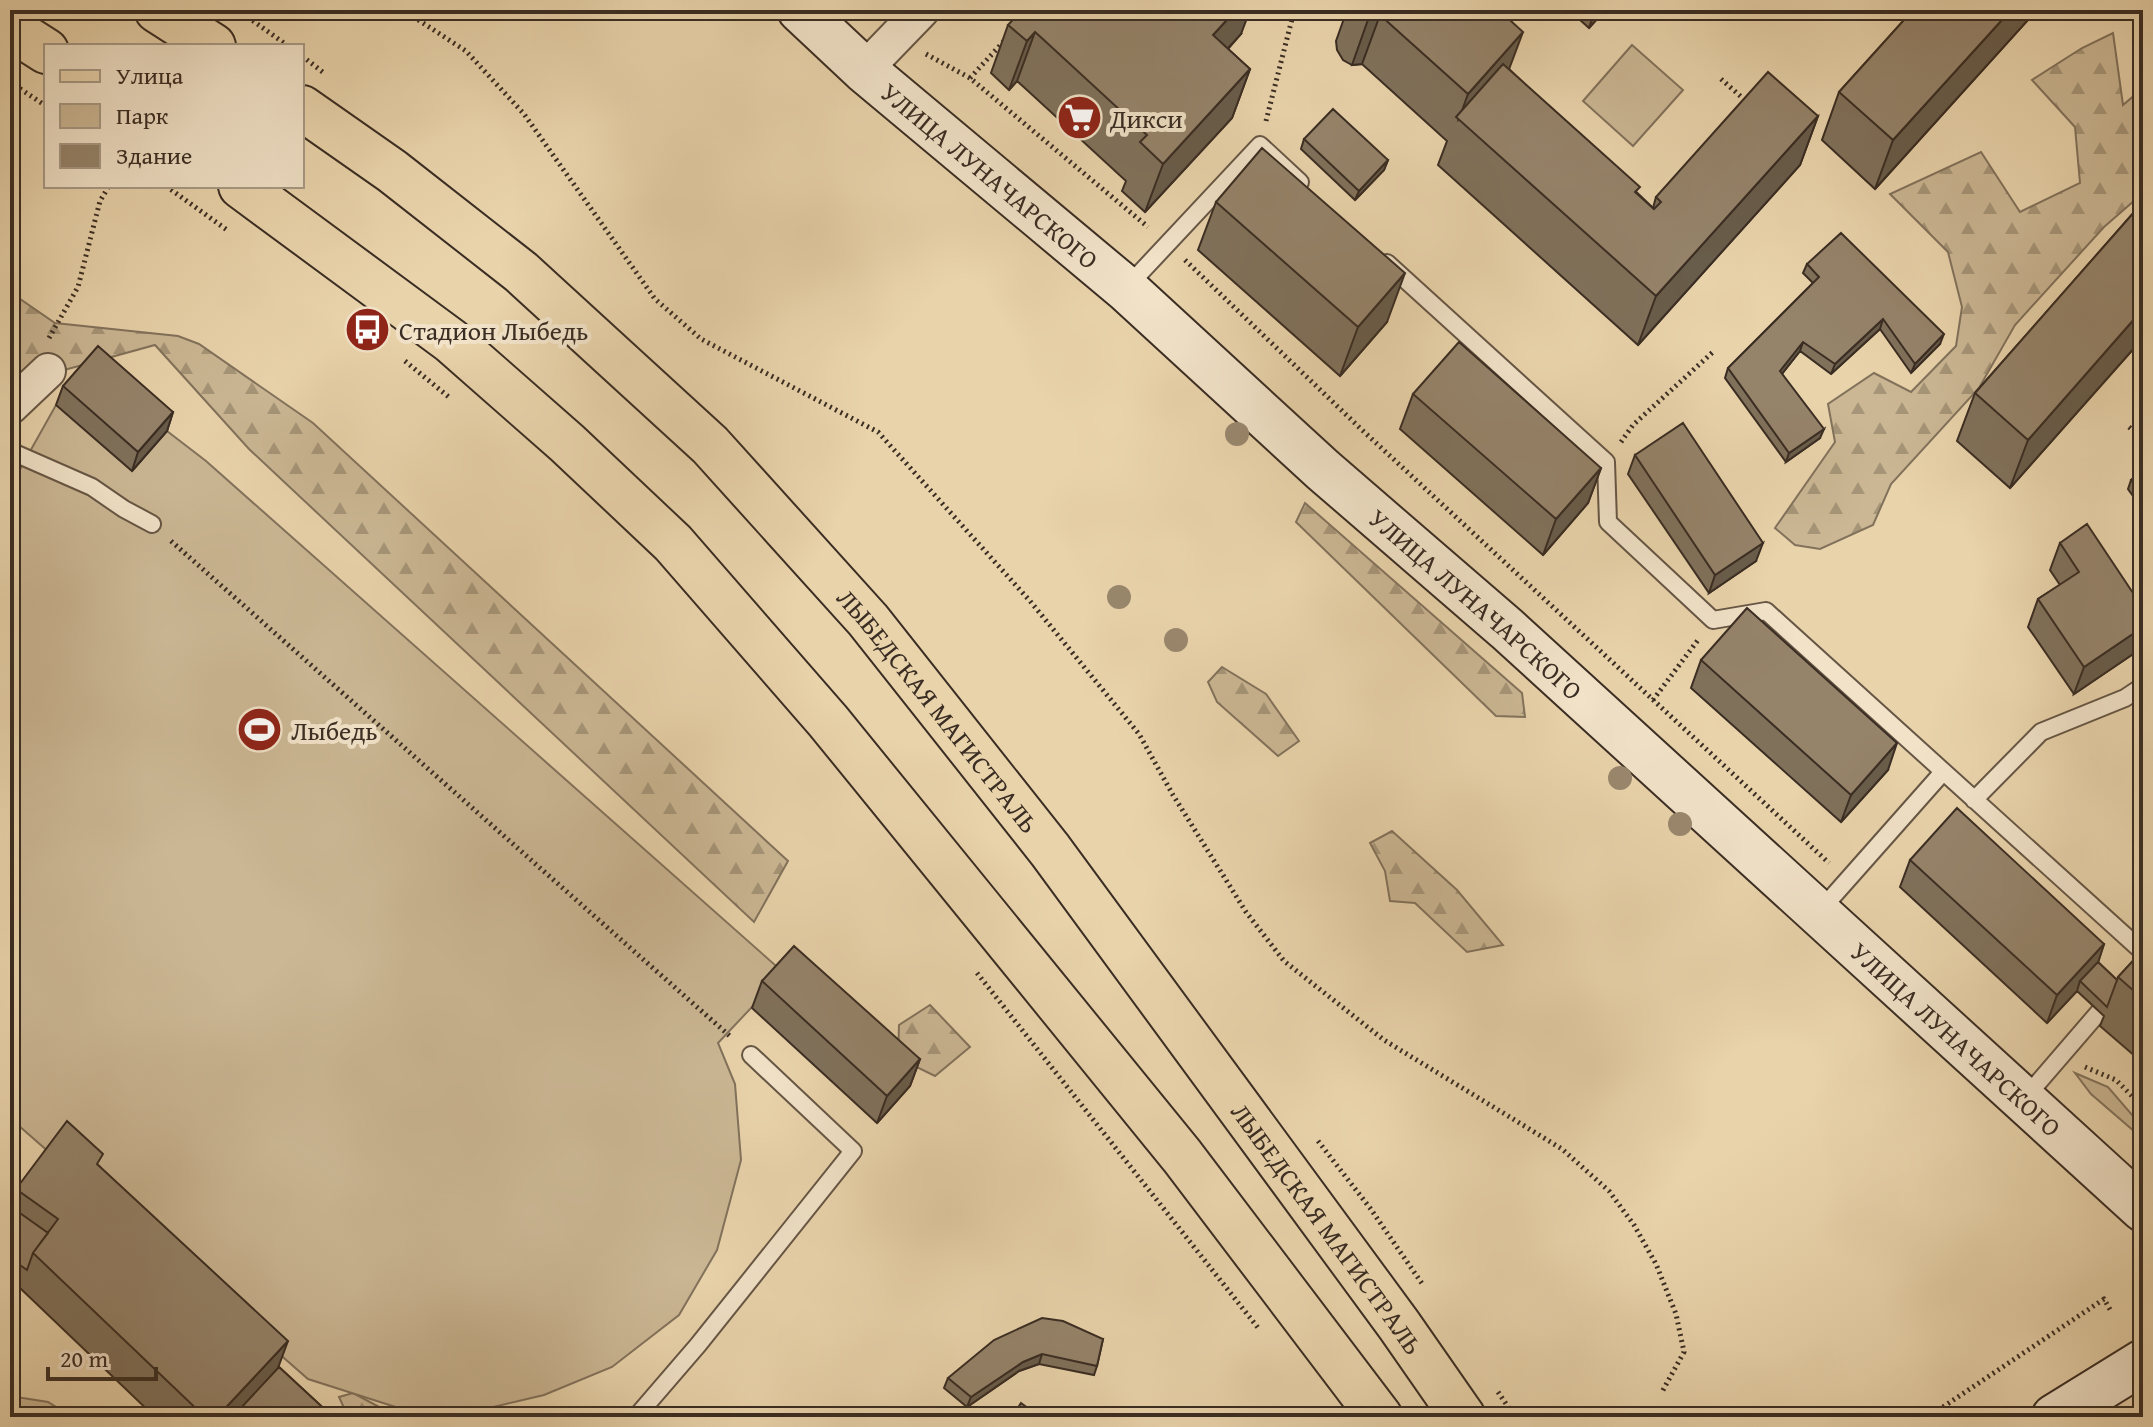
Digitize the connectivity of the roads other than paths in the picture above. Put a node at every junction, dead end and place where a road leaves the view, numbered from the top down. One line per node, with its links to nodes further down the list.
1 (157, 10): 5 (main road)
2 (800, 10): 7 (main road, УЛИЦА ЛУНАЧАРСКОГО)
3 (922, 10): 7 (street)
4 (10, 28): 6 (main road)
5 (210, 44)
6 (44, 50)
7 (864, 70): 12 (main road, УЛИЦА ЛУНАЧАРСКОГО)
8 (304, 109): 29 (main road, ЛЫБЕДСКАЯ МАГИСТРАЛЬ)
9 (244, 188): 28 (main road)
10 (1307, 188): 12 (lane)
11 (1376, 253): 18 (lane)
12 (1126, 289): 20 (main road, УЛИЦА ЛУНАЧАРСКОГО)
13 (45, 360): 14 (street)
14 (10, 407)
15 (10, 451): 16 (lane)
16 (152, 524)
17 (2143, 686): 19 (lane)
18 (1943, 772): 19 (lane); 20 (lane)
19 (1974, 800): 21 (lane)
20 (1818, 913): 24 (main road, УЛИЦА ЛУНАЧАРСКОГО)
21 (2143, 952)
22 (2099, 1012): 24 (lane)
23 (751, 1055): 27 (lane)
24 (2036, 1085): 25 (main road, УЛИЦА ЛУНАЧАРСКОГО)
25 (2143, 1209)
26 (2143, 1362): 30 (main road)
27 (636, 1417)
28 (1380, 1417)
29 (1463, 1417)
30 (2054, 1417)

